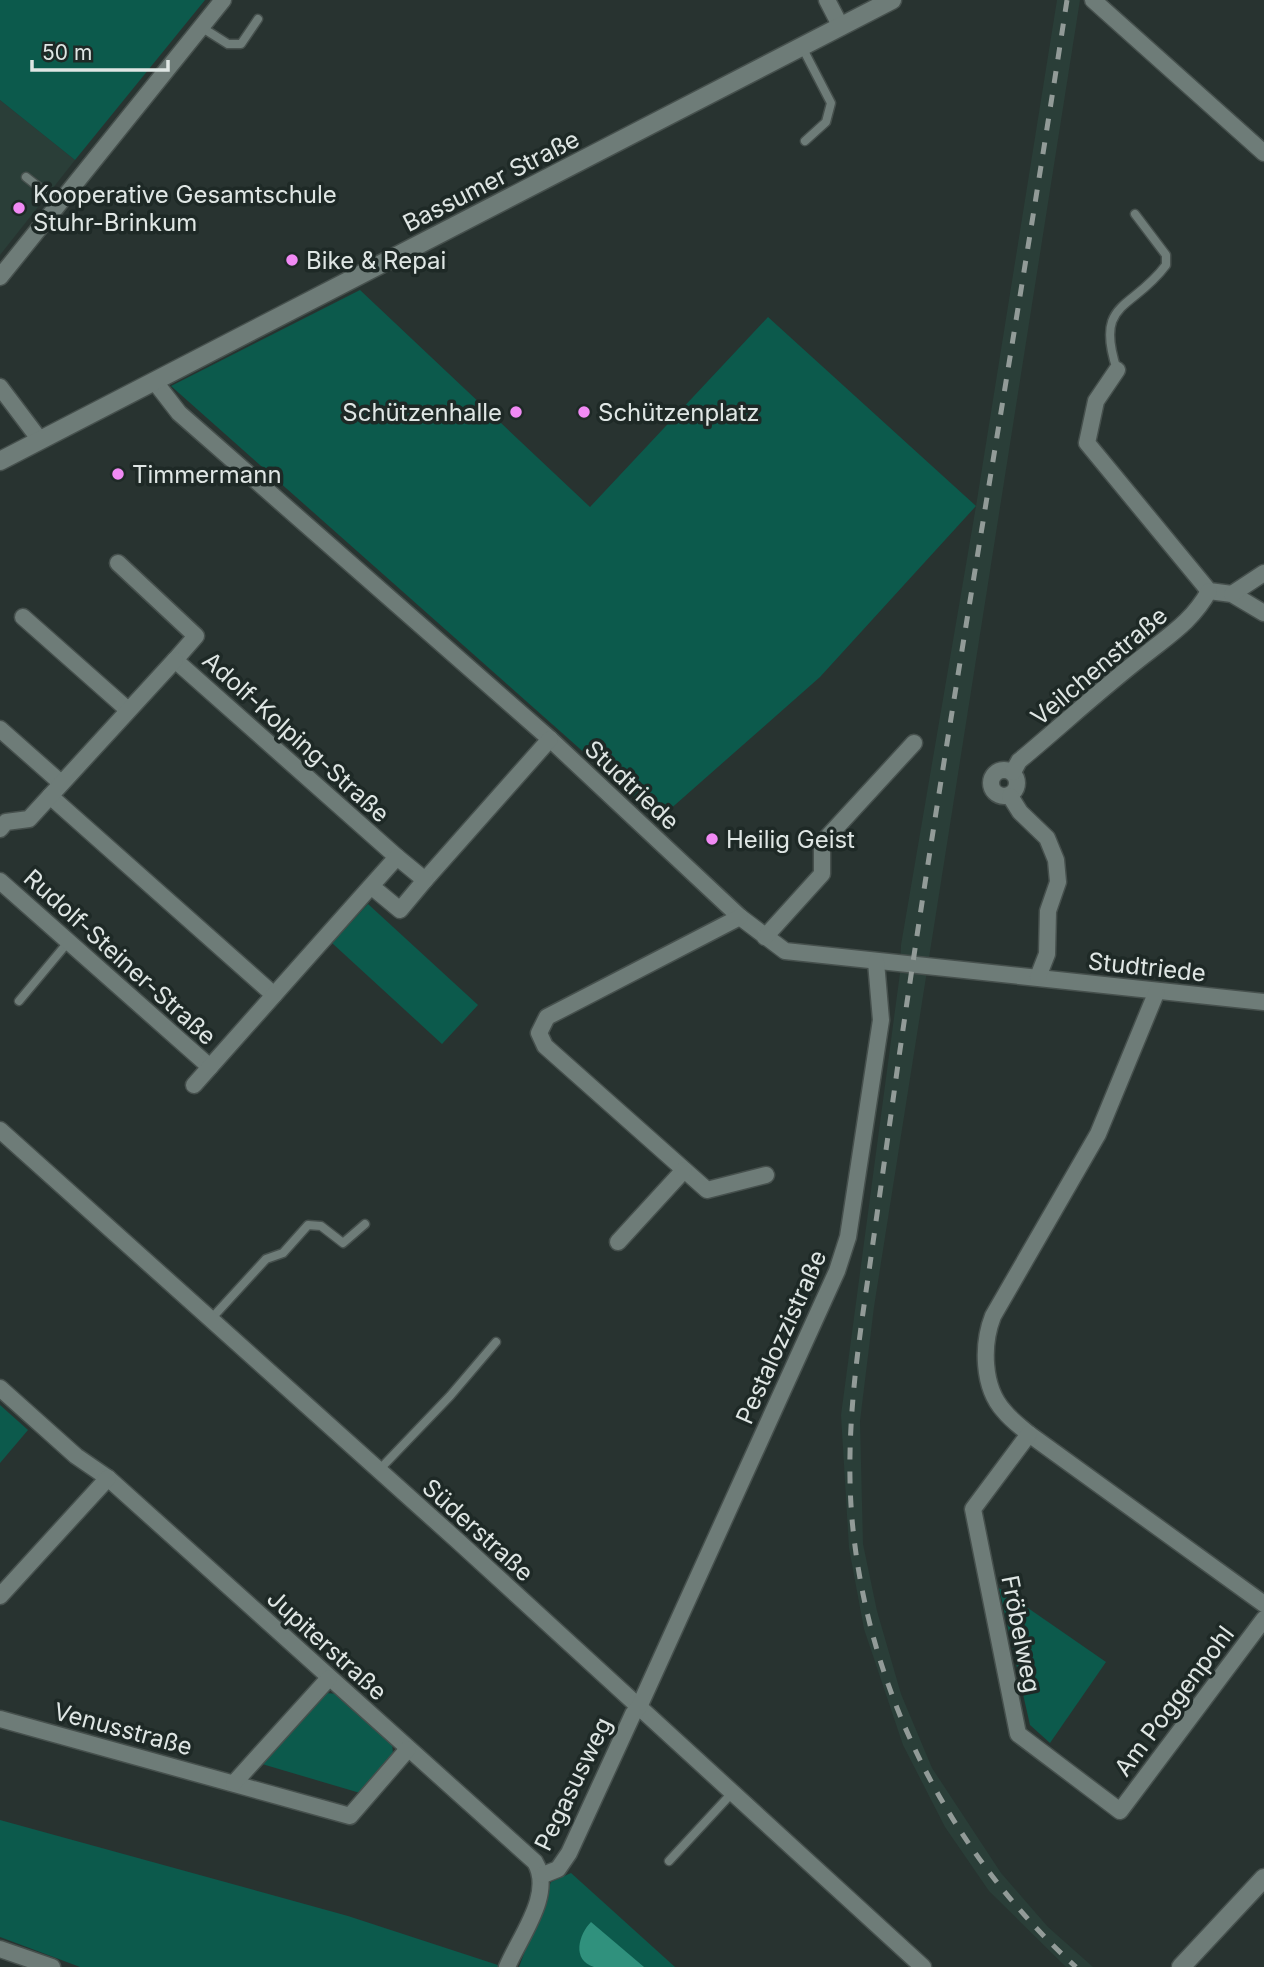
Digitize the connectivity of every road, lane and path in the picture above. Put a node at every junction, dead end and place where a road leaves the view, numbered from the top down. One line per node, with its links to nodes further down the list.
1 (223, 0): 6 (street)
2 (827, 0): 7 (street)
3 (892, 0): 7 (street, Bassumer Straße)
4 (1093, 0): 10 (street)
5 (258, 19): 6 (lane)
6 (201, 27): 12 (street)
7 (841, 27): 8 (street, Bassumer Straße)
8 (802, 47): 9 (lane); 16 (street, Bassumer Straße)
9 (805, 141)
10 (1264, 153)
11 (26, 177): 12 (lane)
12 (60, 204): 14 (street)
13 (1135, 214): 15 (lane)
14 (0, 277)
15 (1117, 370): 22 (street)
16 (155, 382): 18 (street, Bassumer Straße); 29 (street, Studtriede)
17 (0, 387): 18 (street)
18 (40, 440): 19 (street, Bassumer Straße)
19 (0, 461)
20 (118, 563): 26 (street, Adolf-Kolping-Straße)
21 (1264, 573): 23 (street)
22 (1209, 591): 23 (street); 31 (street, Veilchenstraße)
23 (1232, 594): 24 (street)
24 (1264, 613)
25 (23, 617): 27 (street)
26 (175, 660): 27 (street); 36 (street, Adolf-Kolping-Straße)
27 (128, 710): 32 (street)
28 (0, 729): 32 (street)
29 (550, 739): 37 (street); 40 (street, Studtriede)
30 (914, 743): 41 (street)
31 (1013, 772): 34 (street); 34 (street, Veilchenstraße)
32 (61, 783): 33 (street)
33 (50, 796): 35 (street); 46 (street)
34 (1010, 796): 44 (street, Veilchenstraße)
35 (0, 829)
36 (397, 857): 37 (street, Adolf-Kolping-Straße); 39 (street)
37 (425, 880): 39 (street)
38 (0, 881): 42 (street, Rudolf-Steiner-Straße)
39 (371, 886): 46 (street)
40 (740, 917): 41 (street, Studtriede); 52 (street)
41 (765, 937): 43 (street, Studtriede)
42 (69, 941): 47 (lane); 49 (street, Rudolf-Steiner-Straße)
43 (876, 962): 44 (street, Studtriede); 66 (street, Pestalozzistraße)
44 (1038, 978): 45 (street, Studtriede)
45 (1157, 991): 48 (street, Studtriede); 59 (street)
46 (274, 995): 49 (street)
47 (19, 1001)
48 (1264, 1002)
49 (209, 1067): 50 (street)
50 (194, 1085)
51 (0, 1130): 56 (street, Süderstraße)
52 (684, 1170): 53 (street); 55 (street)
53 (766, 1175)
54 (365, 1224): 56 (lane)
55 (618, 1242)
56 (211, 1319): 60 (street, Süderstraße)
57 (496, 1342): 60 (lane)
58 (0, 1388): 61 (street, Jupiterstraße)
59 (1029, 1434): 63 (street); 71 (street, Fröbelweg)
60 (379, 1470): 66 (street, Süderstraße)
61 (108, 1478): 62 (street); 65 (street, Jupiterstraße)
62 (0, 1596)
63 (1264, 1604)
64 (1264, 1619): 71 (street, Am Poggenpohl)
65 (329, 1678): 68 (street, Jupiterstraße); 69 (street)
66 (639, 1707): 70 (street, Süderstraße); 73 (street, Pegasusweg)
67 (0, 1719): 69 (street, Venusstraße)
68 (408, 1749): 69 (street, Venusstraße); 73 (street, Jupiterstraße)
69 (234, 1783)
70 (733, 1793): 72 (lane); 78 (street, Süderstraße)
71 (1120, 1811)
72 (669, 1861)
73 (543, 1875): 77 (street)
74 (1264, 1878): 79 (street)
75 (0, 1949): 76 (street)
76 (52, 1967)
77 (507, 1967)
78 (923, 1967)
79 (1181, 1967)

